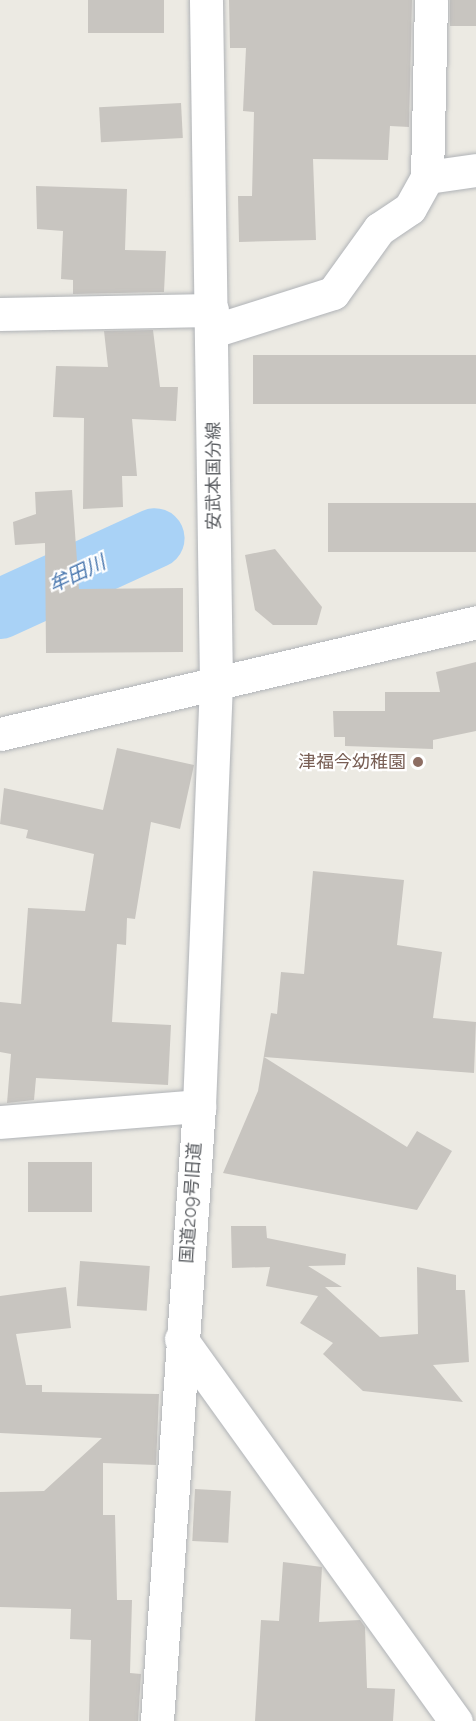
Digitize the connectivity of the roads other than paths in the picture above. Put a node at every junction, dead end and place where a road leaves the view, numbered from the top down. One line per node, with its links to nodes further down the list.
1 (206, 0): 6 (street, 安武本国分線)
2 (431, 0): 4 (street)
3 (476, 170): 4 (street)
4 (427, 177): 6 (street)
5 (0, 314): 6 (street)
6 (213, 321): 8 (street, 安武本国分線)
7 (476, 622): 8 (street)
8 (216, 684): 9 (street); 10 (street, 国道209号旧道)
9 (0, 734)
10 (199, 1106): 11 (street); 12 (street, 国道209号旧道)
11 (0, 1122)
12 (181, 1340): 13 (street, 国道209号旧道); 14 (street)
13 (157, 1721)
14 (456, 1721)

